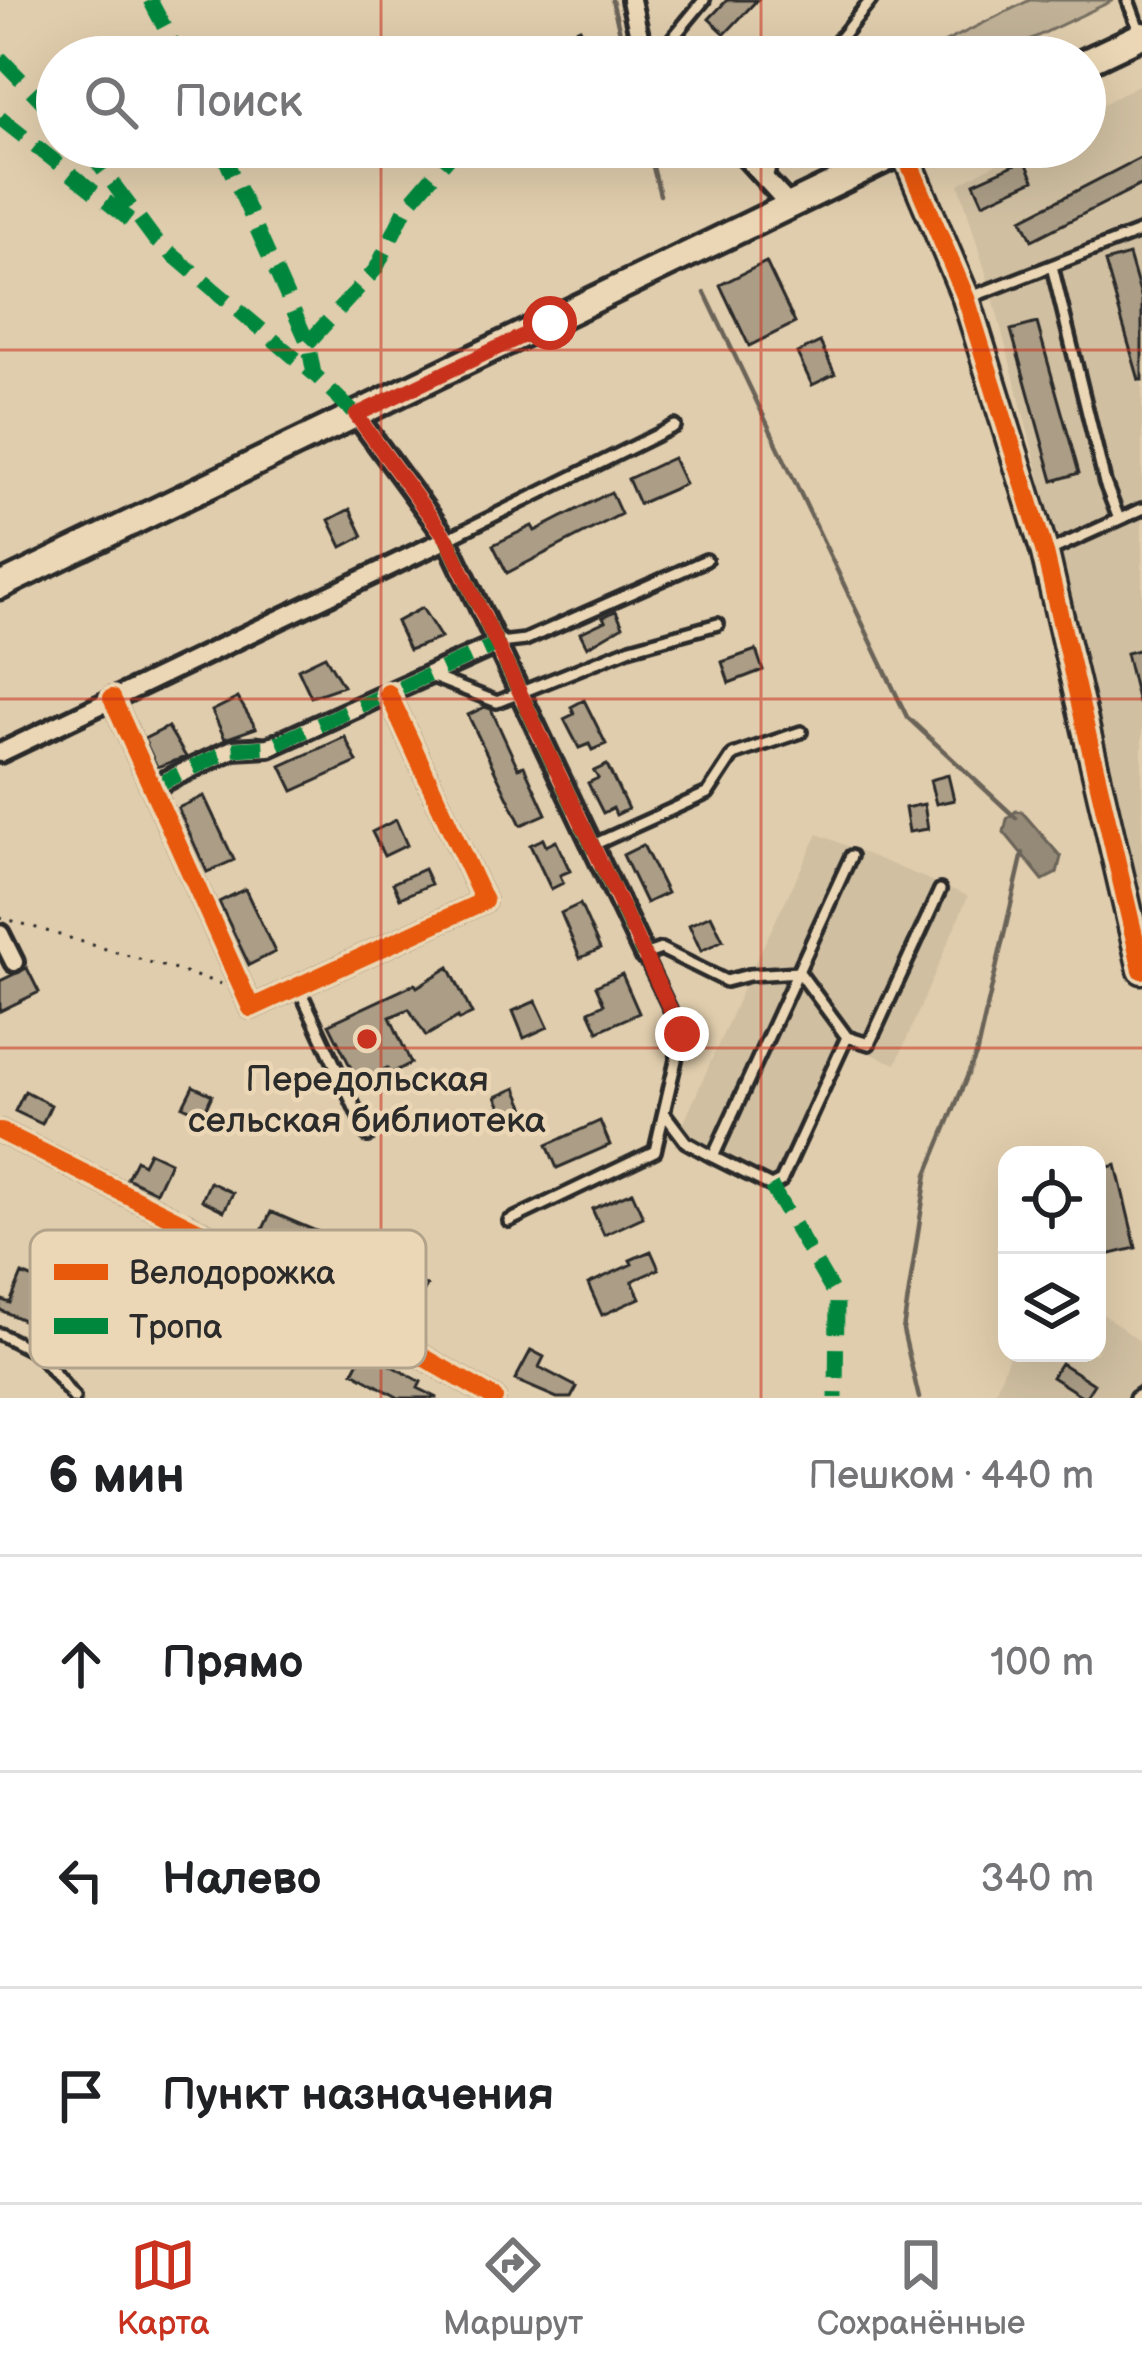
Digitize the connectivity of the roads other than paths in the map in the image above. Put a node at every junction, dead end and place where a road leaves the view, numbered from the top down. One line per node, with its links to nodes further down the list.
1 (631, 0): 6 (street)
2 (704, 0): 7 (lane)
3 (871, 0): 8 (lane)
4 (1128, 0): 5 (lane)
5 (1142, 35): 9 (main road)
6 (639, 36)
7 (673, 36)
8 (842, 36)
9 (1106, 52)
10 (756, 168): 14 (street)
11 (769, 168): 14 (lane)
12 (869, 168): 15 (main road)
13 (915, 168): 18 (main road)
14 (766, 179): 15 (street)
15 (790, 206): 19 (main road)
16 (1142, 231): 17 (lane)
17 (1052, 266): 18 (lane); 22 (lane)
18 (966, 298): 24 (main road)
19 (356, 415): 23 (street); 26 (main road)
20 (675, 426): 23 (lane)
21 (1142, 509): 22 (lane)
22 (1119, 519): 24 (lane)
23 (447, 539): 28 (street); 32 (street)
24 (1045, 553): 42 (main road)
25 (706, 560): 28 (lane)
26 (0, 586)
27 (718, 624): 31 (lane)
28 (499, 643): 29 (street); 31 (street)
29 (428, 675): 30 (street); 31 (lane)
30 (388, 693): 35 (street); 44 (street)
31 (523, 695): 36 (street)
32 (112, 698): 34 (street); 35 (street)
33 (801, 732): 36 (lane)
34 (0, 753)
35 (152, 787): 44 (street)
36 (592, 844): 40 (street)
37 (851, 856): 43 (lane)
38 (940, 890): 45 (lane)
39 (0, 934): 41 (street)
40 (644, 955): 43 (lane); 46 (lane)
41 (14, 962)
42 (1142, 970)
43 (799, 972): 45 (lane); 49 (lane)
44 (298, 986): 48 (lane)
45 (847, 1036): 49 (lane)
46 (664, 1114): 49 (lane); 50 (lane)
47 (0, 1131): 51 (street)
48 (368, 1136)
49 (713, 1156)
50 (509, 1221)
51 (196, 1230)
52 (0, 1334): 53 (lane)
53 (30, 1349)
54 (426, 1359): 57 (street)
55 (50, 1368): 56 (lane)
56 (74, 1398)
57 (494, 1398)

